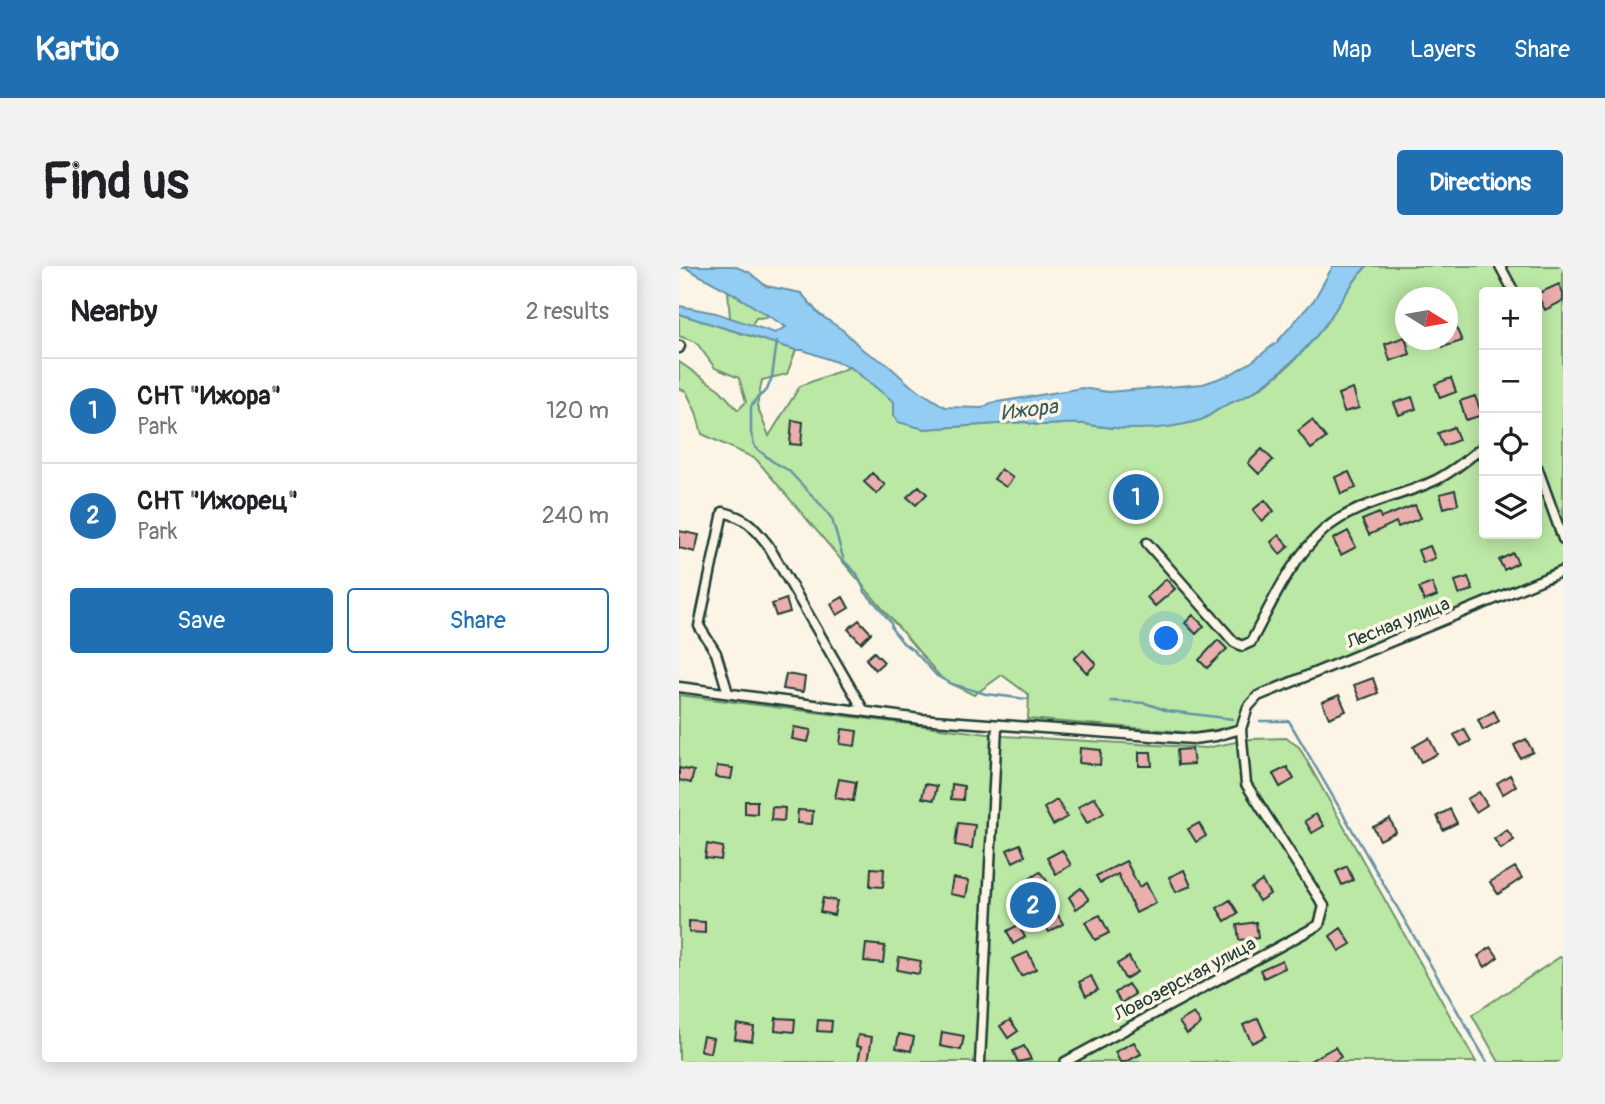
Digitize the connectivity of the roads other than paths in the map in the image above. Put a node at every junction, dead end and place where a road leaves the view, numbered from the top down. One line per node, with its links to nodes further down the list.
1 (1500, 266): 2 (street)
2 (1511, 287)
3 (1479, 450): 6 (street)
4 (1540, 476): 5 (street)
5 (1563, 539)
6 (1147, 543)
7 (1563, 571): 12 (street, Лесная улица)
8 (679, 687): 9 (street)
9 (729, 693): 10 (street); 10 (street)
10 (864, 711): 11 (street)
11 (997, 726): 12 (street); 13 (street)
12 (1241, 729): 14 (street, Ловозерская улица)
13 (981, 1062)
14 (1065, 1062)

